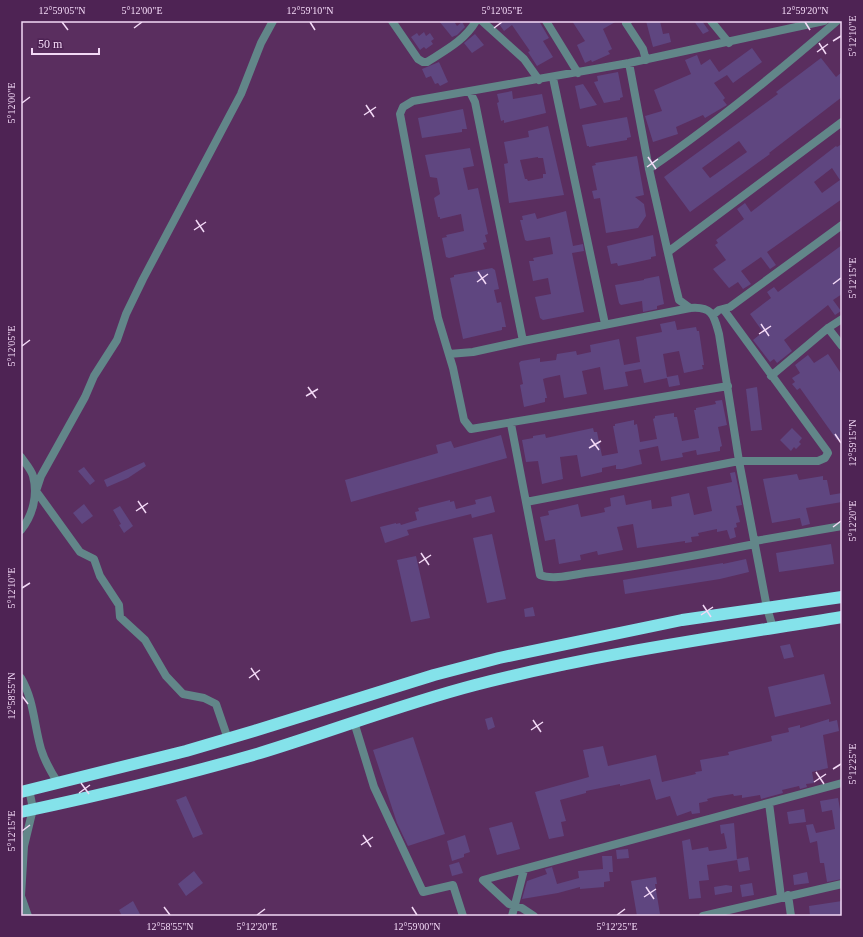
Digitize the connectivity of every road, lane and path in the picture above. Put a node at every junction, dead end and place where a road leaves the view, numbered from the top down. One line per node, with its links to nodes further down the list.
1 (273, 21): 35 (street)
2 (392, 21): 3 (street)
3 (476, 21)
4 (482, 21): 15 (street)
5 (546, 21): 13 (street)
6 (711, 21): 10 (street)
7 (824, 21): 10 (street)
8 (837, 21): 18 (street)
9 (626, 22): 11 (street)
10 (729, 43): 11 (street)
11 (646, 60): 12 (street)
12 (629, 63): 13 (street); 18 (street)
13 (578, 73): 14 (street)
14 (553, 78): 15 (street); 25 (street)
15 (539, 80): 16 (street)
16 (470, 92): 27 (street); 29 (street)
17 (842, 122): 20 (street)
18 (649, 169): 20 (street)
19 (842, 225): 22 (street)
20 (668, 252): 21 (street)
21 (690, 308): 23 (street); 25 (street)
22 (724, 310): 23 (street); 30 (street)
23 (713, 315): 31 (street)
24 (842, 319): 26 (street)
25 (606, 324): 27 (street)
26 (828, 328): 28 (street); 30 (street)
27 (523, 340): 29 (street)
28 (842, 346)
29 (449, 354): 32 (street)
30 (771, 376): 34 (street)
31 (728, 386): 32 (street); 34 (street)
32 (511, 424): 36 (street)
33 (21, 457): 35 (street)
34 (739, 461): 36 (street); 39 (street)
35 (36, 491): 38 (street); 46 (street)
36 (526, 502): 39 (street)
37 (842, 526): 39 (street)
38 (21, 530)
39 (755, 542): 41 (street)
40 (842, 597): 41 (highway)
41 (768, 608): 43 (street); 46 (highway)
42 (842, 617): 43 (highway)
43 (773, 628): 45 (highway)
44 (21, 678): 49 (street)
45 (354, 722): 48 (highway); 60 (street)
46 (228, 739): 47 (highway)
47 (186, 751): 48 (highway); 49 (highway)
48 (192, 772): 53 (highway)
49 (58, 783): 51 (highway)
50 (842, 783): 52 (street)
51 (25, 791): 53 (street)
52 (770, 803): 55 (street); 57 (street)
53 (33, 809): 54 (highway); 59 (street)
54 (21, 812)
55 (524, 870): 58 (street); 58 (street)
56 (842, 884): 57 (street)
57 (784, 896): 63 (street); 64 (street)
58 (514, 906): 61 (street); 62 (street)
59 (28, 916)
60 (463, 916)
61 (512, 916)
62 (534, 916)
63 (703, 916)
64 (791, 916)

